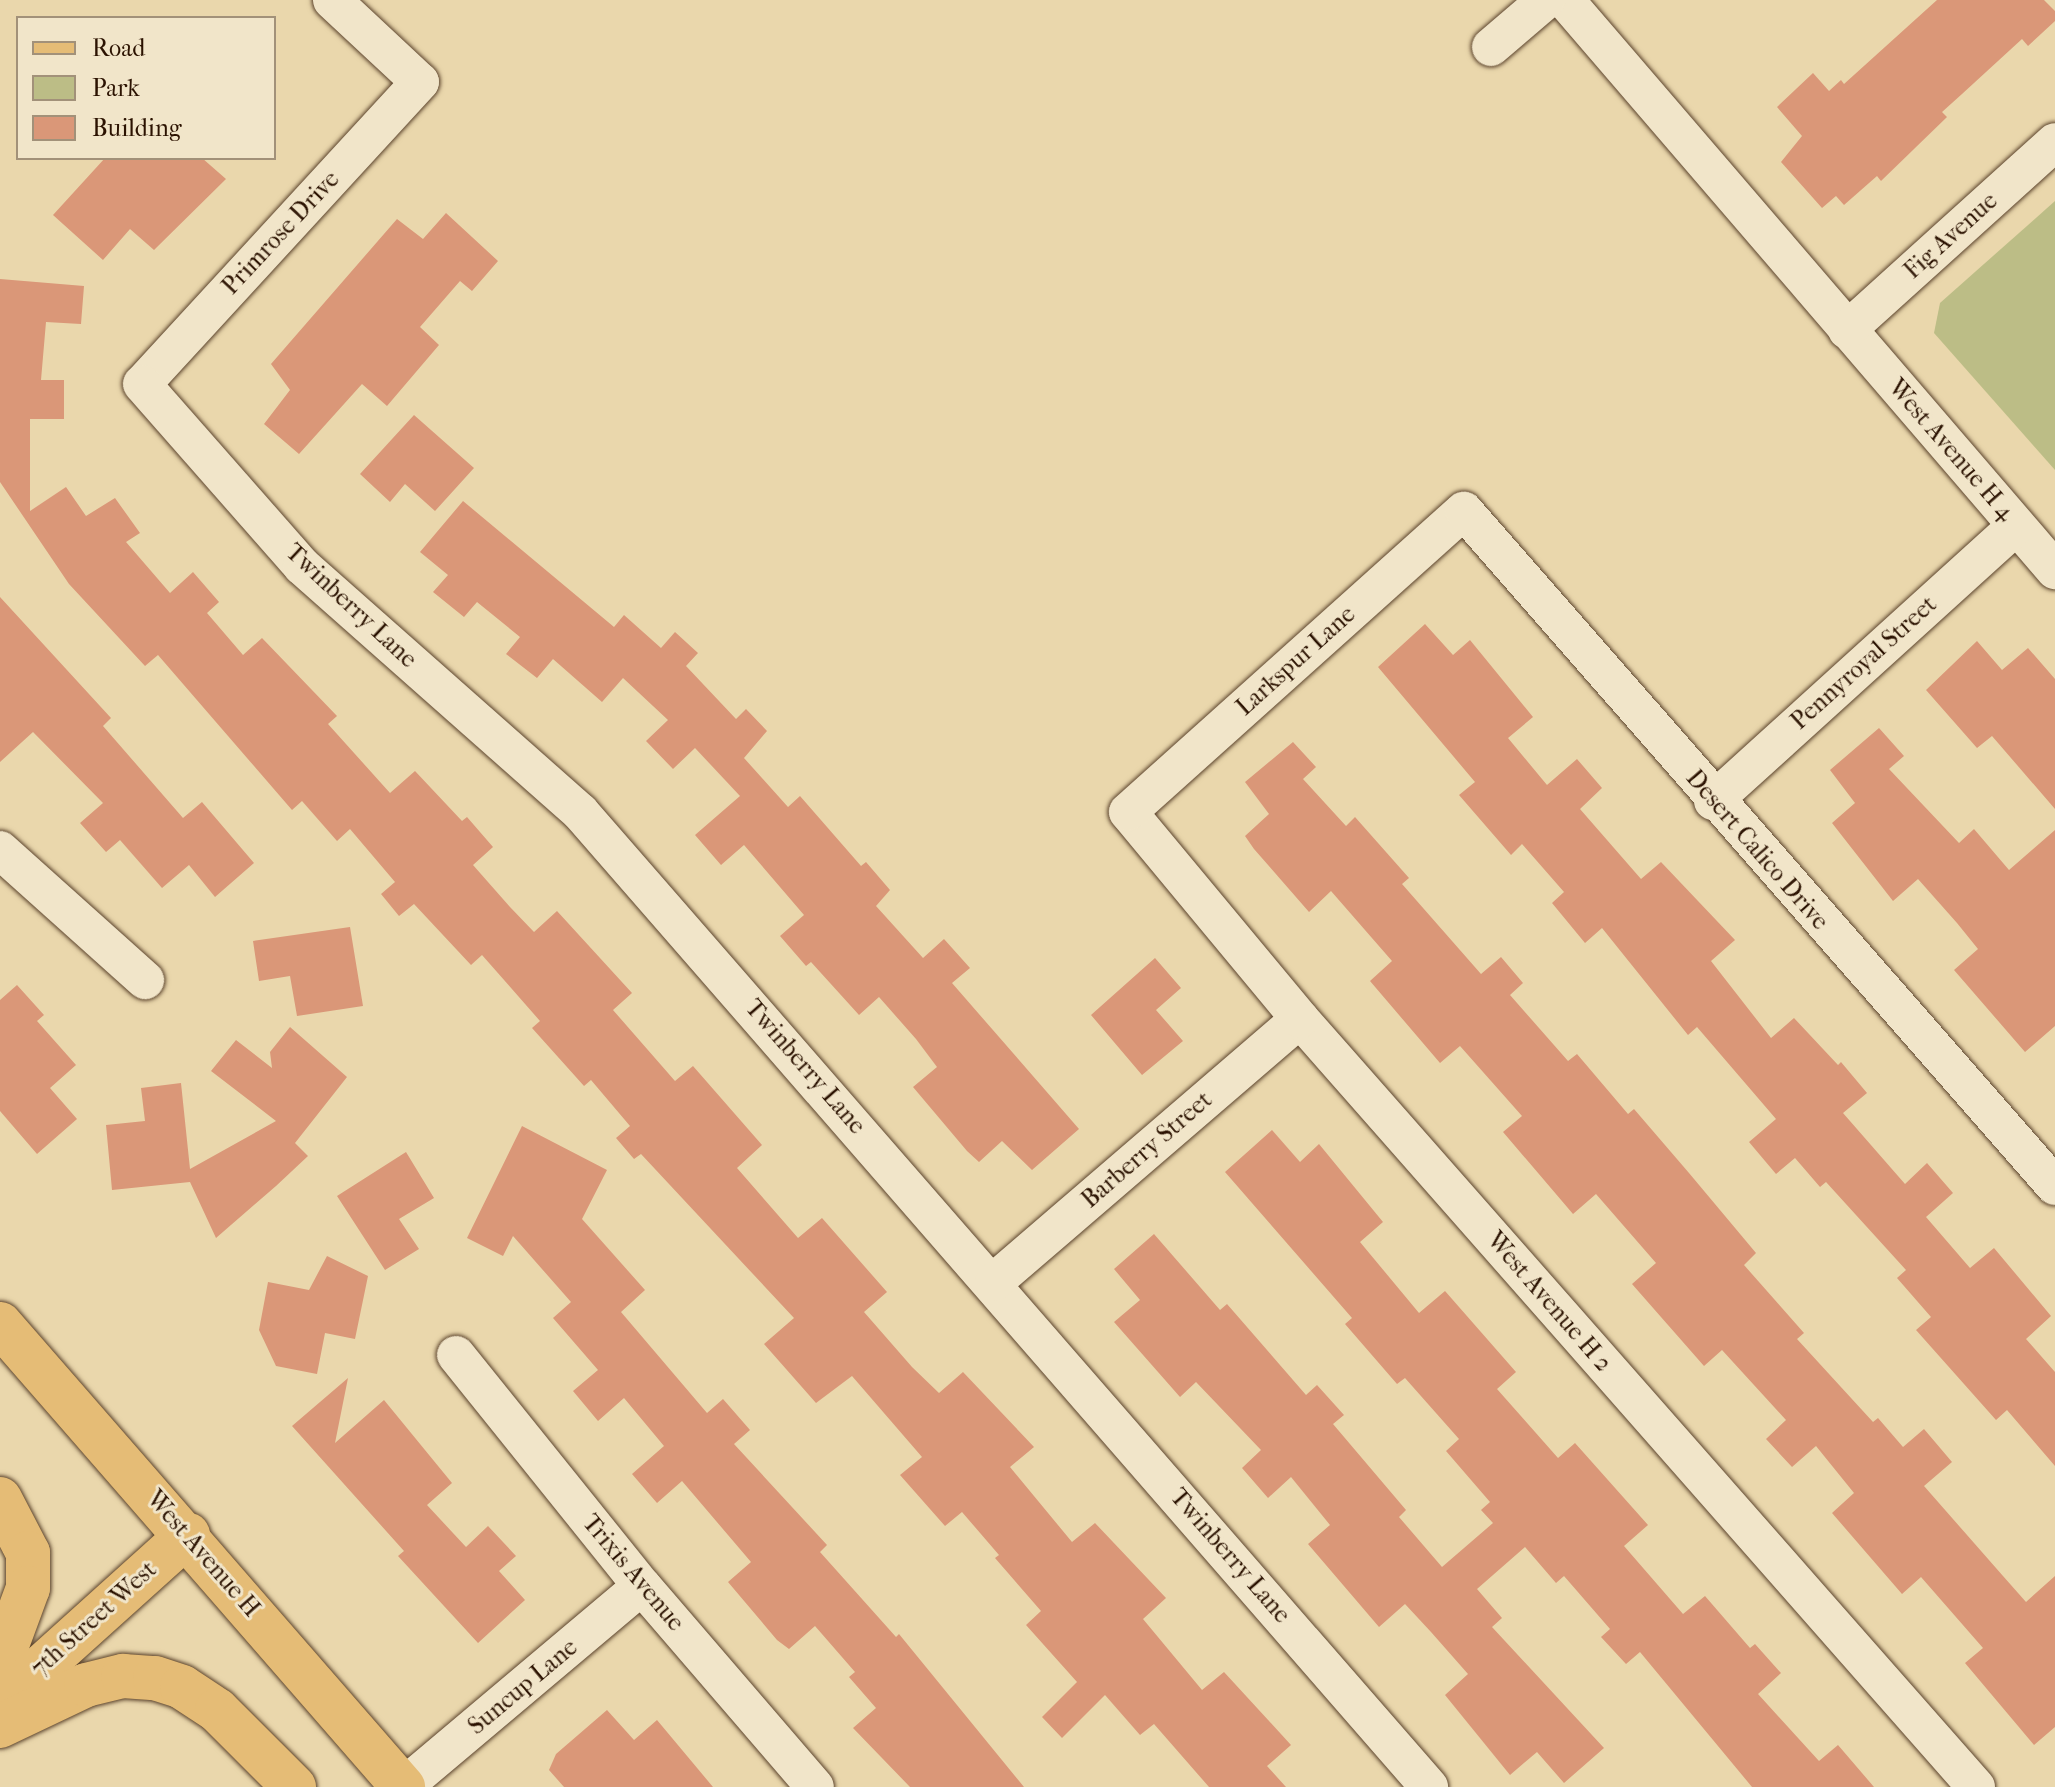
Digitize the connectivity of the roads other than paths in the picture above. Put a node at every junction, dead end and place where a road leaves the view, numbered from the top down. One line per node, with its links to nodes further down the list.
1 (332, 0): 7 (street, Primrose Drive)
2 (1546, 0): 4 (street)
3 (1565, 0): 6 (street, West Avenue H 4)
4 (1491, 47)
5 (2055, 142): 6 (street, Fig Avenue)
6 (1847, 330): 9 (street, West Avenue H 4)
7 (142, 384): 17 (street, Twinberry Lane)
8 (1464, 511): 11 (street, Desert Calico Drive); 12 (street, Larkspur Lane)
9 (2016, 526): 10 (street, West Avenue H 4); 11 (street, Pennyroyal Street)
10 (2055, 570)
11 (1713, 801): 16 (street, Desert Calico Drive)
12 (1128, 812): 15 (street, West Avenue H 2)
13 (0, 850): 14 (street)
14 (145, 980)
15 (1300, 1019): 17 (street, Barberry Street); 30 (street, West Avenue H 2)
16 (2055, 1186)
17 (994, 1282): 29 (street, Twinberry Lane)
18 (0, 1324): 21 (main road, West Avenue H)
19 (456, 1355): 22 (street, Trixis Avenue)
20 (0, 1499): 23 (main road)
21 (188, 1535): 24 (main road, 7th Street West); 27 (main road, West Avenue H)
22 (642, 1586): 27 (street, Suncup Lane); 28 (street, Trixis Avenue)
23 (0, 1664)
24 (0, 1704)
25 (0, 1726): 26 (main road)
26 (294, 1787)
27 (403, 1787)
28 (815, 1787)
29 (1429, 1787)
30 (1976, 1787)

